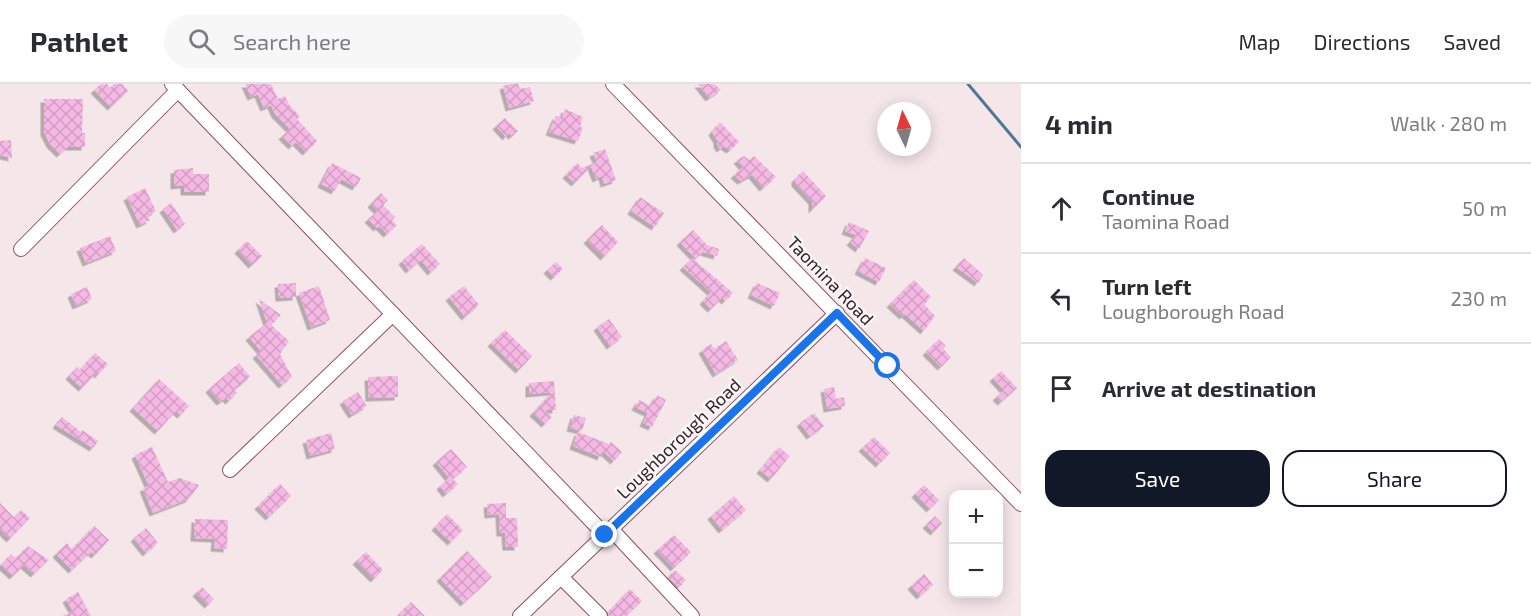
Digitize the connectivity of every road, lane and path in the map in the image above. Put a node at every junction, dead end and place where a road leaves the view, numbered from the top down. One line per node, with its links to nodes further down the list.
1 (613, 84): 4 (street, Taomina Road)
2 (175, 87): 3 (street); 5 (street)
3 (21, 249)
4 (837, 313): 7 (street, Taomina Road); 8 (street, Loughborough Road)
5 (393, 314): 6 (street); 8 (street)
6 (230, 471)
7 (1021, 504)
8 (608, 532): 9 (street, Loughborough Road); 12 (street)
9 (561, 577): 10 (street, Loughborough Road); 11 (street)
10 (520, 616)
11 (600, 616)
12 (692, 616)

